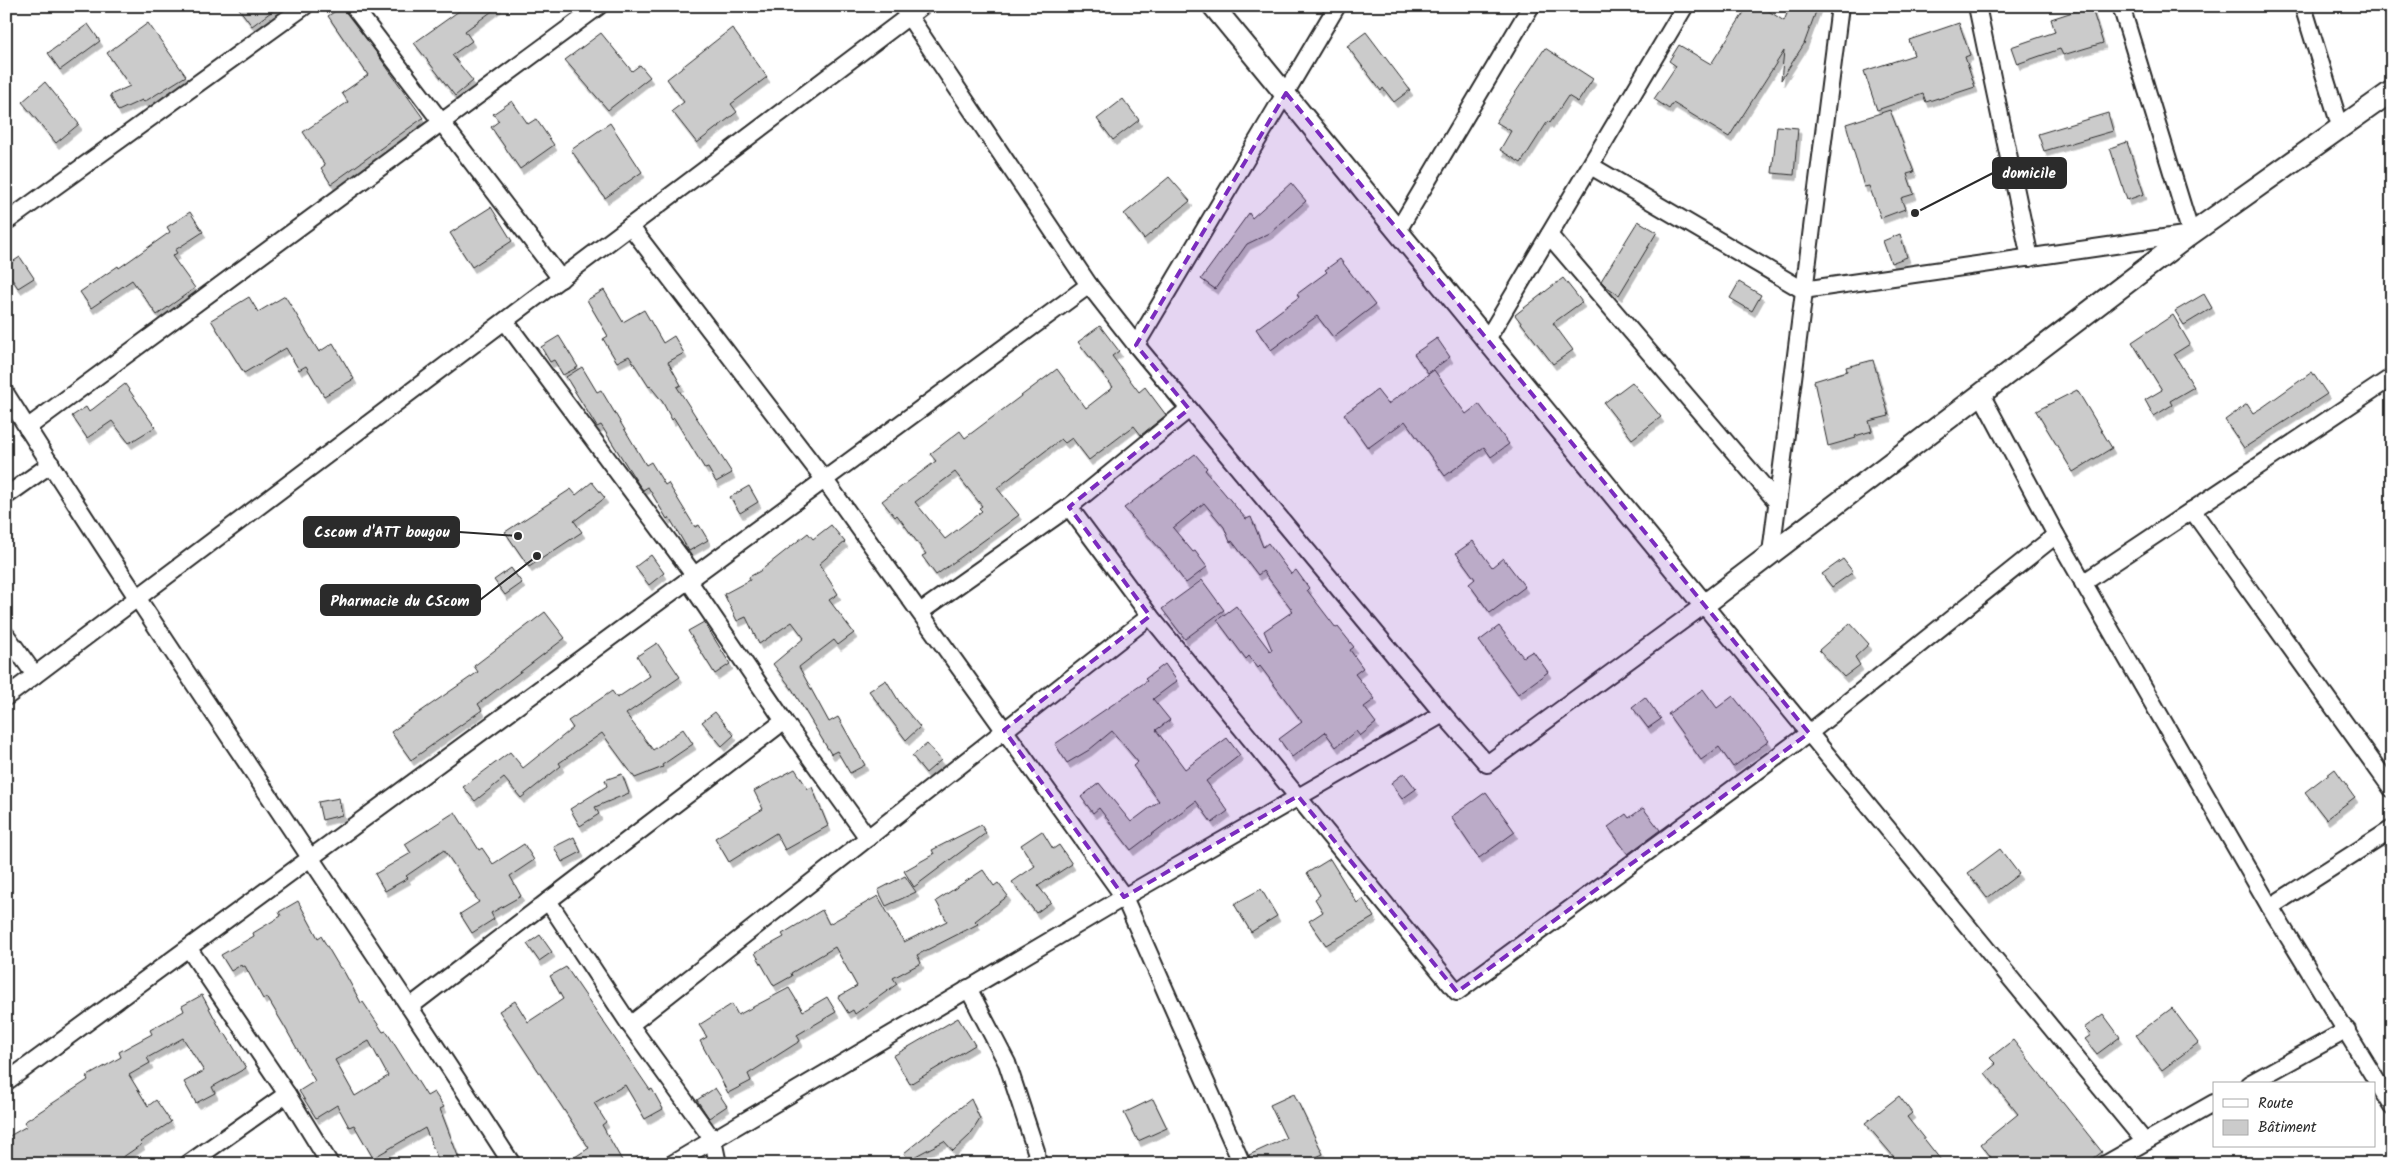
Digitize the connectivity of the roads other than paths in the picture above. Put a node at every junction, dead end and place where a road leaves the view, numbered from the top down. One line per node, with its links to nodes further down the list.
1 (306, 6): 18 (street)
2 (353, 6): 15 (street)
3 (599, 6): 15 (street)
4 (1213, 6): 14 (street)
5 (1337, 6): 14 (street)
6 (1531, 6): 20 (street)
7 (1685, 6): 17 (street)
8 (1840, 6): 26 (street)
9 (1977, 6): 23 (street)
10 (2121, 6): 21 (street)
11 (2304, 6): 16 (street)
12 (911, 9): 19 (street); 25 (street)
13 (2392, 91): 16 (street)
14 (1286, 92): 20 (street); 29 (street)
15 (442, 122): 24 (street); 34 (street)
16 (2341, 129): 21 (street)
17 (1591, 166): 22 (street); 26 (street)
18 (6, 222)
19 (630, 226): 24 (street); 36 (street)
20 (1397, 232): 28 (street)
21 (2192, 234): 23 (street); 32 (street)
22 (1549, 235): 28 (street); 38 (street)
23 (2030, 258): 26 (street)
24 (561, 279): 27 (street)
25 (1089, 285): 29 (street); 36 (street)
26 (1803, 290): 38 (street)
27 (505, 321): 43 (street); 45 (street)
28 (1486, 341): 46 (street)
29 (1136, 345): 33 (street)
30 (2392, 377): 40 (street)
31 (6, 394): 34 (street)
32 (1982, 396): 41 (street); 42 (street)
33 (1190, 409): 39 (street); 52 (street)
34 (28, 428): 35 (street)
35 (52, 464): 37 (street); 45 (street)
36 (824, 479): 43 (street); 47 (street)
37 (6, 496)
38 (1777, 502): 42 (street)
39 (1069, 507): 47 (street); 48 (street)
40 (2192, 510): 44 (street); 56 (street)
41 (2056, 535): 44 (street); 55 (street)
42 (1771, 553): 46 (street)
43 (691, 577): 53 (street); 60 (street)
44 (2083, 583): 63 (street)
45 (137, 598): 50 (street); 60 (street)
46 (1704, 605): 52 (street); 55 (street)
47 (920, 612): 54 (street)
48 (1150, 616): 54 (street); 57 (street)
49 (6, 635): 50 (street)
50 (36, 675): 51 (street)
51 (6, 697)
52 (1443, 714): 57 (street)
53 (784, 721): 59 (street); 62 (street)
54 (1004, 730): 59 (street); 61 (street)
55 (1809, 733): 57 (street); 75 (street)
56 (2392, 789)
57 (1298, 796): 61 (street)
58 (2392, 829): 63 (street)
59 (868, 838): 67 (street)
60 (311, 857): 64 (street); 66 (street)
61 (1124, 897): 65 (street); 82 (street)
62 (548, 901): 66 (street); 67 (street)
63 (2270, 907): 68 (street)
64 (190, 949): 69 (street); 71 (street)
65 (968, 988): 74 (street); 81 (street)
66 (411, 1006): 78 (street)
67 (630, 1025): 74 (street)
68 (2346, 1030): 70 (street); 73 (street)
69 (6, 1082)
70 (2254, 1082)
71 (287, 1094): 76 (street); 77 (street)
72 (2213, 1104): 75 (street)
73 (2392, 1106)
74 (713, 1140): 79 (street); 80 (street)
75 (2145, 1142): 83 (street)
76 (188, 1164)
77 (330, 1164)
78 (512, 1164)
79 (672, 1164)
80 (718, 1164)
81 (1037, 1164)
82 (1242, 1164)
83 (2106, 1164)

